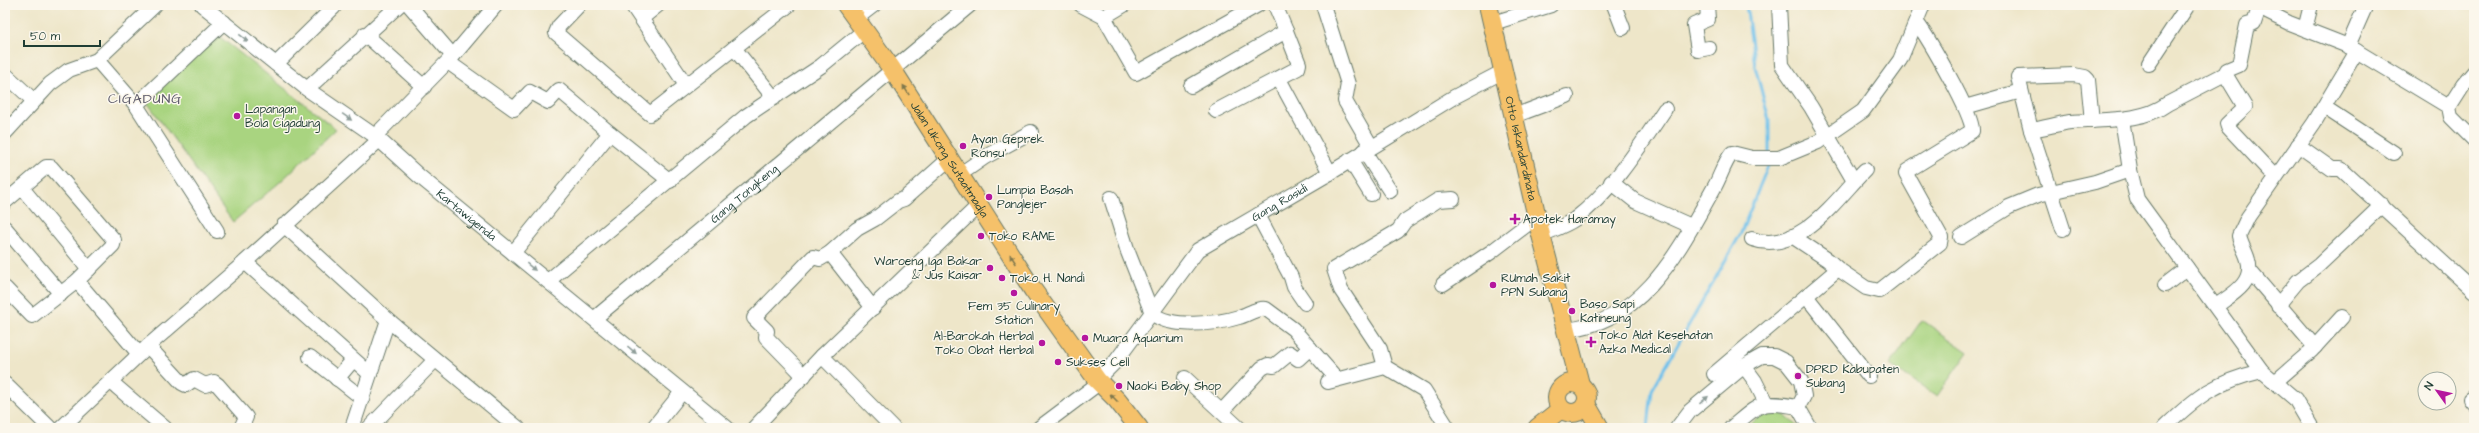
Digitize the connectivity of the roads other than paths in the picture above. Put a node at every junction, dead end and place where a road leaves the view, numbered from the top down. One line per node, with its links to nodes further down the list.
1 (155, 5): 42 (street)
2 (202, 5): 31 (street, Kartawigenda)
3 (399, 5): 37 (street)
4 (409, 5): 41 (street)
5 (496, 5): 41 (street)
6 (579, 5): 51 (street)
7 (632, 5): 29 (street)
8 (658, 5): 29 (street)
9 (789, 5): 38 (street)
10 (874, 5): 30 (street)
11 (970, 5): 45 (street, Gang Tongkeng)
12 (1081, 5): 28 (street)
13 (1124, 5): 28 (street)
14 (1258, 5): 28 (street)
15 (1275, 5): 36 (street)
16 (1323, 5): 76 (street)
17 (1488, 5): 32 (main road, Otto Iskandardinata)
18 (1551, 5): 32 (street)
19 (1614, 5): 34 (street)
20 (1707, 5): 39 (street)
21 (1778, 5): 72 (street)
22 (1923, 5): 33 (street)
23 (2188, 5): 44 (street)
24 (2311, 5): 35 (street)
25 (2366, 5): 40 (street)
26 (334, 8): 43 (street)
27 (2263, 8): 35 (street); 49 (street)
28 (1104, 17)
29 (642, 18): 51 (street)
30 (856, 18): 45 (main road, Jalan Ukong Sutaatmadja); 57 (street)
31 (224, 22): 43 (street, Kartawigenda, one-way to 43); 59 (street)
32 (1492, 23): 46 (main road, Otto Iskandardinata)
33 (1919, 26): 60 (street); 72 (street)
34 (1623, 28)
35 (2305, 30): 40 (street)
36 (1286, 31): 50 (street); 52 (street)
37 (365, 34): 53 (street); 54 (street)
38 (734, 48): 51 (street); 57 (street)
39 (1709, 48)
40 (2353, 48): 61 (street); 62 (street)
41 (451, 59): 53 (street); 71 (street)
42 (97, 60): 58 (street); 59 (street)
43 (276, 64): 54 (street, Kartawigenda)
44 (2150, 64)
45 (892, 69): 78 (main road, Jalan Ukong Sutaatmadja, one-way to 45); 129 (street, Gang Tongkeng)
46 (1504, 72): 65 (main road, Otto Iskandardinata); 76 (street, Gang Rasidi)
47 (2474, 72): 62 (street)
48 (5, 74): 58 (street)
49 (2225, 74): 66 (street); 84 (street)
50 (1279, 79): 64 (street); 82 (street)
51 (686, 85)
52 (1191, 86)
53 (424, 87): 73 (street)
54 (307, 89): 73 (street, Kartawigenda, one-way to 73)
55 (2021, 91): 60 (street); 67 (street); 68 (street)
56 (1567, 96): 65 (street)
57 (774, 98): 85 (street)
58 (33, 100): 70 (street)
59 (136, 105): 103 (street)
60 (1965, 106): 113 (street)
61 (2324, 107): 75 (street); 77 (street)
62 (2450, 107): 74 (street)
63 (1665, 110): 87 (street)
64 (1216, 111)
65 (1514, 116): 98 (main road, Otto Iskandardinata)
66 (2122, 119): 67 (street); 81 (street)
67 (2092, 121): 68 (street)
68 (2030, 130): 90 (street)
69 (1031, 132): 83 (street)
70 (5, 133)
71 (610, 133): 85 (street); 108 (street)
72 (1827, 136): 86 (street); 100 (street)
73 (377, 138): 99 (street); 108 (street, Kartawigenda)
74 (2474, 140)
75 (2298, 145): 84 (street); 95 (street)
76 (1367, 148): 79 (street, Gang Rasidi); 89 (street)
77 (2394, 153)
78 (949, 159): 83 (main road, Jalan Ukong Sutaatmadja); 109 (street)
79 (1350, 160): 82 (street, Gang Rasidi); 91 (street)
80 (1865, 170): 86 (street)
81 (2130, 170): 90 (street); 111 (street)
82 (1330, 173): 97 (street, Gang Rasidi)
83 (959, 175): 96 (main road, Jalan Ukong Sutaatmadja)
84 (2275, 177): 114 (street)
85 (670, 181): 116 (street)
86 (1854, 181): 105 (street)
87 (1611, 182): 100 (street); 104 (street)
88 (22, 188): 94 (street); 112 (street); 112 (street)
89 (1390, 191)
90 (2050, 192): 102 (street); 106 (street)
91 (1371, 194)
92 (1111, 198): 127 (street)
93 (1453, 199): 140 (street)
94 (5, 202)
95 (2382, 204): 120 (street); 124 (street)
96 (978, 206): 126 (street); 148 (main road, Jalan Ukong Sutaatmadja, one-way to 96)
97 (1258, 215): 123 (street); 127 (street, Gang Rasidi)
98 (1537, 217): 104 (main road, Otto Iskandardinata); 117 (street)
99 (284, 225): 110 (street); 130 (street)
100 (1691, 226): 131 (street)
101 (5, 228): 121 (street)
102 (2063, 229)
103 (217, 231)
104 (1541, 235): 131 (main road, Otto Iskandardinata)
105 (1792, 236): 107 (street); 113 (street)
106 (1960, 237)
107 (1752, 239)
108 (513, 253): 116 (street, Kartawigenda, one-way to 116)
109 (830, 253): 126 (street); 144 (street)
110 (245, 262): 134 (street); 137 (street)
111 (2187, 268): 118 (street); 125 (street)
112 (89, 269): 115 (street)
113 (1838, 269): 122 (street)
114 (2249, 270): 124 (street); 125 (street)
115 (77, 281): 121 (street); 134 (street)
116 (548, 281): 129 (street, Kartawigenda)
117 (1443, 284)
118 (2165, 285)
119 (5, 288): 121 (street)
120 (2474, 291)
121 (61, 294)
122 (1806, 296): 143 (street); 145 (street)
123 (1305, 303)
124 (2278, 305): 132 (street)
125 (2216, 306): 141 (street)
126 (873, 308): 135 (street)
127 (1152, 313): 133 (street); 148 (street, Gang Rasidi)
128 (2342, 317): 132 (street)
129 (595, 318): 153 (street, Kartawigenda, one-way to 153)
130 (388, 320): 138 (street); 142 (street)
131 (1565, 330): 152 (main road, Otto Iskandardinata)
132 (2315, 347): 150 (street)
133 (1310, 348): 140 (street); 159 (street)
134 (143, 350): 149 (street); 163 (street)
135 (822, 356): 144 (street); 170 (street)
136 (310, 357): 147 (street)
137 (353, 360): 142 (street); 147 (street)
138 (435, 360): 165 (street); 166 (street)
139 (1744, 366): 155 (street); 157 (street); 177 (street, one-way to 139)
140 (1385, 367): 174 (street)
141 (2262, 371): 150 (street); 180 (street)
142 (370, 374): 154 (street)
143 (1714, 374)
144 (804, 376): 169 (street)
145 (1869, 376)
146 (1185, 378): 159 (street)
147 (337, 379): 154 (street)
148 (1098, 381): 171 (street, Gang Rasidi); 172 (main road, Jalan Ukong Sutaatmadja, one-way to 148)
149 (111, 382): 160 (street); 162 (street)
150 (2275, 382): 181 (street)
151 (5, 384): 161 (street)
152 (1580, 384): 156 (main road); 158 (main road)
153 (682, 392): 167 (street); 168 (street, Kartawigenda)
154 (362, 398): 164 (street)
155 (1766, 403): 157 (street); 178 (street)
156 (1586, 404): 158 (main road); 176 (main road)
157 (1798, 407): 179 (street)
158 (1561, 409): 175 (main road)
159 (1222, 412): 173 (street)
160 (162, 427)
161 (50, 428)
162 (61, 428)
163 (241, 428)
164 (352, 428)
165 (370, 428)
166 (518, 428)
167 (653, 428)
168 (728, 428)
169 (754, 428)
170 (893, 428)
171 (1039, 428)
172 (1139, 428)
173 (1239, 428)
174 (1448, 428)
175 (1537, 428)
176 (1600, 428)
177 (1677, 428)
178 (1731, 428)
179 (1810, 428)
180 (2164, 428)
181 (2312, 428)

